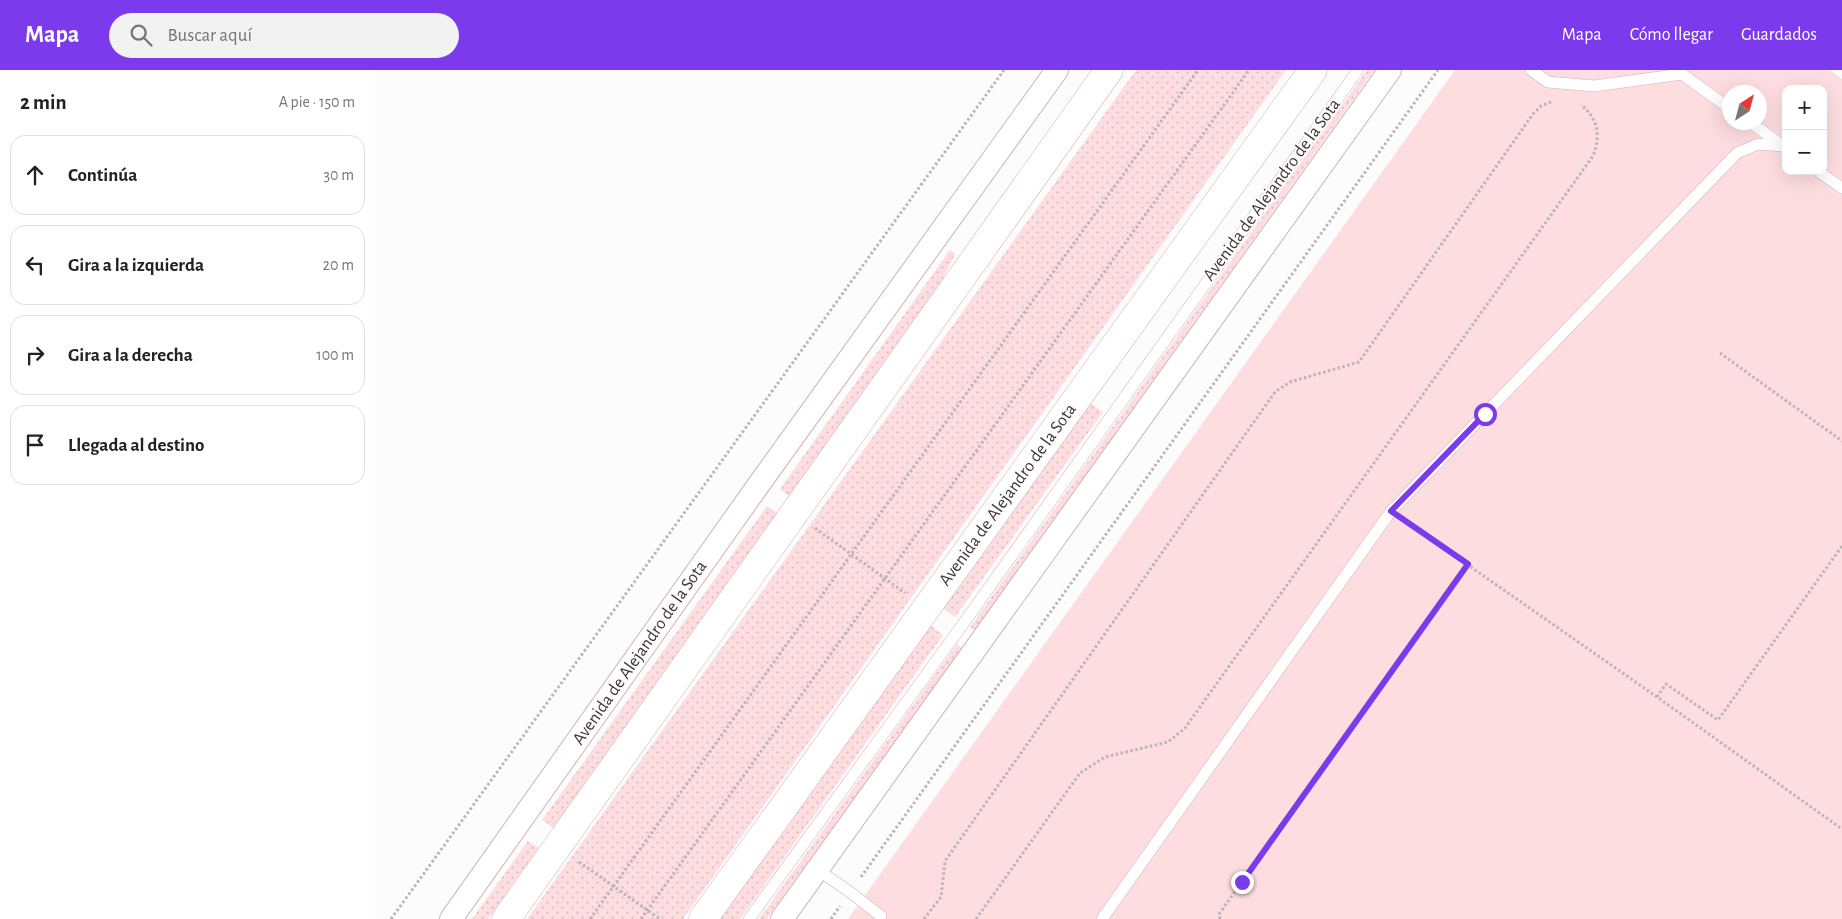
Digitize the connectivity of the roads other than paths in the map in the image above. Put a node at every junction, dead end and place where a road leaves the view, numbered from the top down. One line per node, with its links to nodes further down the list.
1 (1057, 70): 14 (street, Avenida de Alejandro de la Sota)
2 (1109, 70): 15 (main road)
3 (1313, 70): 16 (main road, Avenida de Alejandro de la Sota)
4 (1358, 70): 17 (lane, Avenida de Alejandro de la Sota)
5 (1390, 70): 13 (street, Avenida de Alejandro de la Sota)
6 (1531, 70): 7 (lane)
7 (1722, 103)
8 (1761, 130): 9 (lane)
9 (1782, 145)
10 (1782, 147): 20 (lane)
11 (1824, 175): 12 (lane)
12 (1842, 188)
13 (818, 870): 18 (street, Avenida de Alejandro de la Sota); 19 (lane)
14 (451, 919)
15 (506, 919)
16 (703, 919)
17 (749, 919)
18 (782, 919)
19 (880, 919)
20 (1102, 919)

